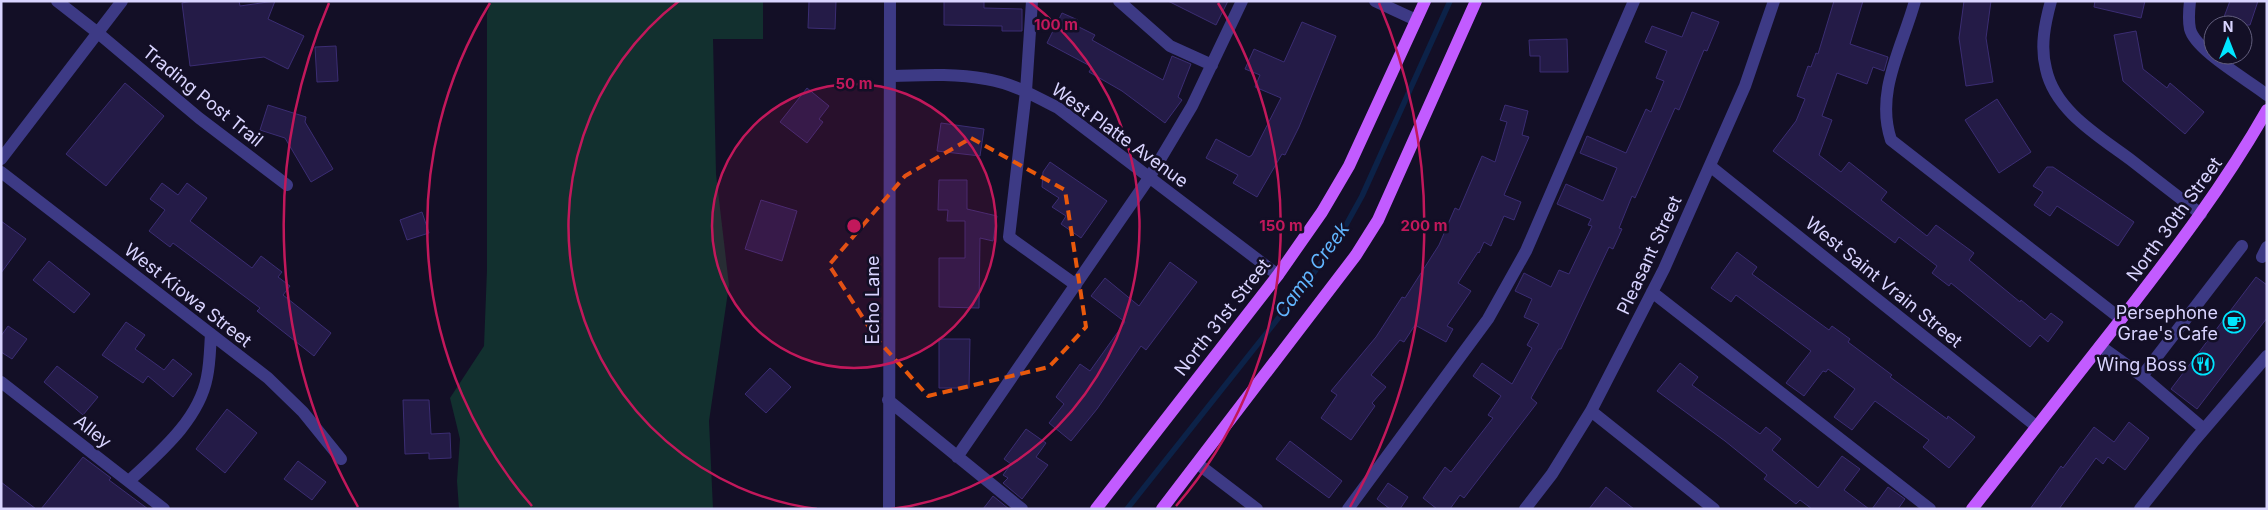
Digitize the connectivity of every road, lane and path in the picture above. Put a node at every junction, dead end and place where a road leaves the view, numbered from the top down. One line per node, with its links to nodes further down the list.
1 (57, 1): 16 (street, Trading Post Trail)
2 (122, 1): 16 (street)
3 (890, 1): 18 (street, Echo Lane)
4 (1032, 1): 19 (street)
5 (1119, 1): 17 (street)
6 (1242, 1): 17 (street)
7 (1375, 1): 15 (street)
8 (1425, 1): 15 (main road, North 31st Street)
9 (1476, 1): 44 (main road)
10 (1634, 1): 52 (street)
11 (1774, 1): 23 (street, Pleasant Street)
12 (1915, 1): 32 (street)
13 (2051, 1): 27 (street)
14 (2190, 1): 20 (street)
15 (1416, 20): 29 (main road, North 31st Street)
16 (98, 33): 22 (street); 26 (street, Trading Post Trail)
17 (1212, 65): 25 (street)
18 (890, 76): 19 (street, West Platte Avenue); 38 (street, Echo Lane)
19 (1026, 91): 25 (street, West Platte Avenue); 30 (street)
20 (2267, 95)
21 (2267, 110): 27 (main road, North 30th Street)
22 (1, 159)
23 (1710, 166): 31 (street, Pleasant Street); 40 (street, West Saint Vrain Street)
24 (1, 172): 33 (street, West Kiowa Street)
25 (1149, 178): 29 (street, West Platte Avenue); 30 (street)
26 (287, 184)
27 (2201, 214): 32 (main road, North 30th Street)
28 (2242, 246): 36 (street)
29 (1278, 275): 49 (main road, North 31st Street)
30 (1076, 285): 42 (street)
31 (1652, 292): 39 (street, Pleasant Street); 55 (street)
32 (2121, 319): 34 (main road, North 30th Street)
33 (211, 334): 43 (street, West Kiowa Street); 45 (street)
34 (2100, 346): 36 (street); 40 (main road, North 30th Street)
35 (2267, 356): 41 (street)
36 (2142, 376): 41 (street)
37 (1, 382): 45 (street, Alley)
38 (888, 400): 42 (street); 47 (street, Echo Lane)
39 (1591, 411): 53 (street, Pleasant Street); 54 (street)
40 (2036, 426): 56 (main road, North 30th Street)
41 (2204, 429): 57 (street)
42 (957, 457): 48 (street)
43 (341, 459)
44 (1198, 464): 50 (main road); 51 (street)
45 (129, 481): 46 (street, Alley)
46 (164, 509)
47 (889, 509)
48 (1022, 509)
49 (1096, 509)
50 (1162, 509)
51 (1257, 509)
52 (1348, 509)
53 (1525, 509)
54 (1714, 509)
55 (1930, 509)
56 (1972, 509)
57 (2140, 509)

